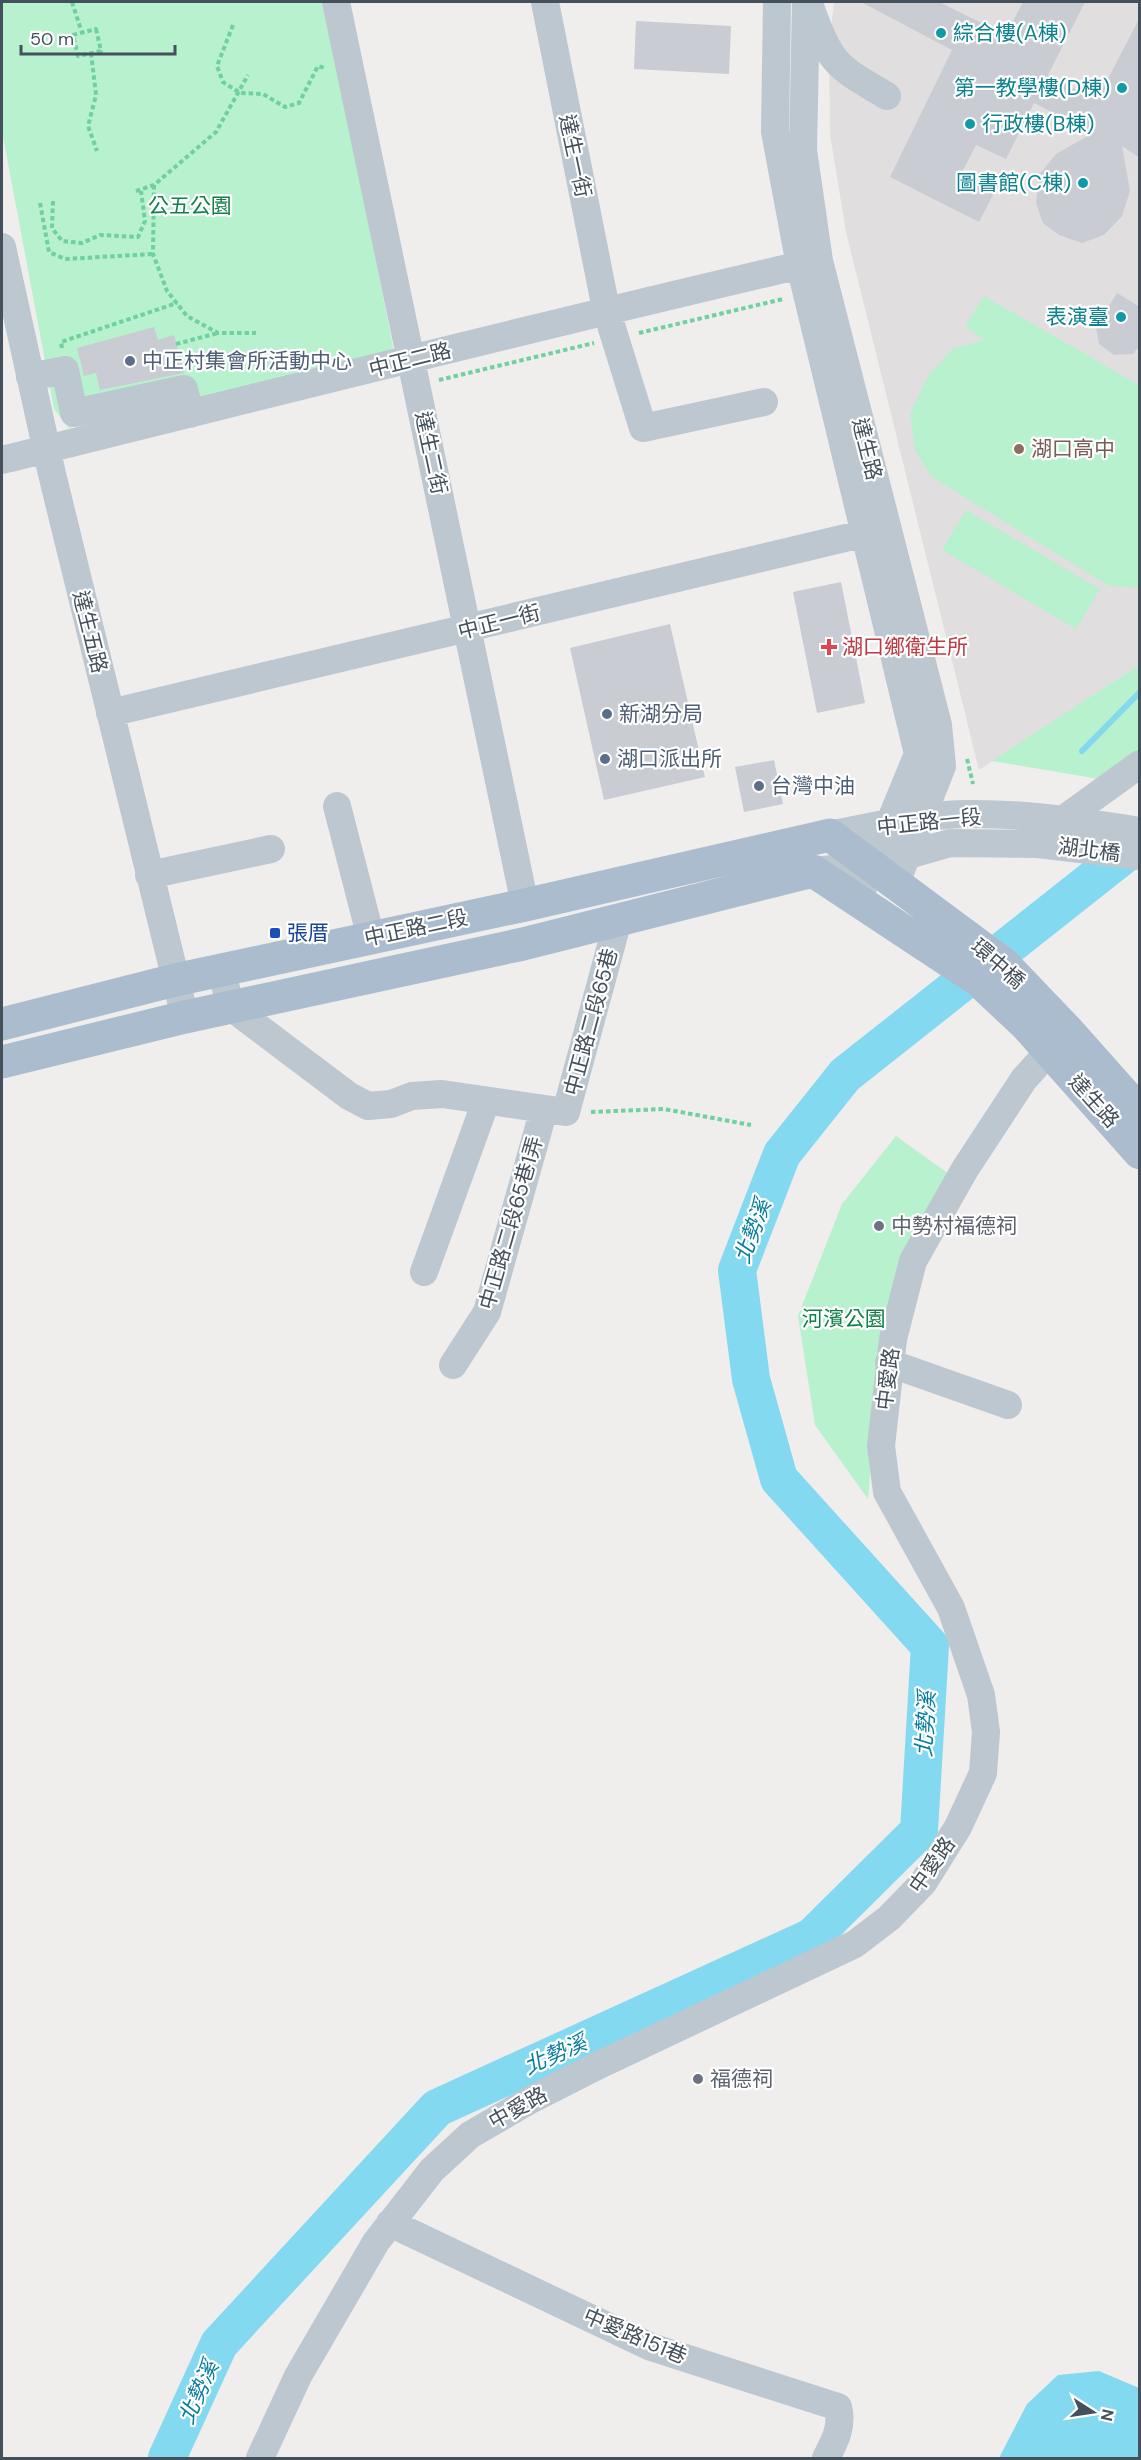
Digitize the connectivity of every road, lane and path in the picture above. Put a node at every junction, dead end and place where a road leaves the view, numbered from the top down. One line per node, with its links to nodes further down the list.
1 (72, 2): 7 (path)
2 (336, 2): 27 (street, 達生二街)
3 (545, 2): 22 (street, 達生一街)
4 (777, 2): 19 (street, 達生路)
5 (807, 2): 12 (street); 19 (street, 達生路)
6 (232, 25): 11 (path)
7 (82, 33): 8 (path); 8 (path)
8 (91, 53): 13 (path)
9 (328, 69): 11 (path)
10 (248, 75): 11 (path)
11 (240, 93): 14 (path)
12 (888, 96)
13 (97, 151)
14 (154, 185): 15 (path); 18 (path)
15 (53, 201)
16 (40, 203): 18 (path)
17 (2, 247): 29 (street, 達生五路)
18 (153, 254): 21 (path)
19 (810, 263): 22 (street, 中正二路); 35 (street, 達生路)
20 (788, 298): 25 (path)
21 (177, 303): 23 (path); 28 (path)
22 (606, 309): 25 (street, 達生一街); 27 (street, 中正二路)
23 (218, 333): 24 (path); 26 (path)
24 (256, 333)
25 (616, 338): 30 (path); 31 (street, 達生一街)
26 (176, 344)
27 (411, 361): 32 (street, 中正二路); 36 (street, 達生二街)
28 (65, 369): 29 (street); 32 (street)
29 (30, 377): 33 (street, 達生五路)
30 (440, 380)
31 (764, 402)
32 (189, 414): 33 (street, 中正二路)
33 (46, 449): 34 (street, 中正二路); 37 (street, 達生五路)
34 (2, 460)
35 (876, 530): 36 (street, 中正一街); 43 (street, 達生路); 44 (street, 達生路)
36 (468, 629): 37 (street, 中正一街); 54 (street, 達生二街)
37 (110, 714): 52 (street, 達生五路)
38 (965, 750): 40 (path)
39 (1140, 764): 42 (street)
40 (974, 784)
41 (337, 806): 57 (street)
42 (1064, 819): 43 (street, 中正路一段); 45 (street, 湖北橋)
43 (921, 820): 44 (street, 中正路一段); 50 (street, 達生路)
44 (891, 823): 46 (street, 中正路一段); 50 (street, 達生路)
45 (1140, 831)
46 (830, 835): 50 (main road); 54 (main road, 中正路二段)
47 (1038, 844): 49 (street, 湖北橋); 50 (street, 中正路一段)
48 (271, 849): 52 (street)
49 (1140, 856)
50 (892, 869): 51 (street, 中正路一段); 53 (street, 達生路); 55 (main road)
51 (813, 872): 53 (main road); 56 (main road, 中正路二段)
52 (149, 875): 59 (street, 達生五路)
53 (858, 902): 55 (main road)
54 (525, 905): 57 (main road, 中正路二段)
55 (912, 916): 63 (main road, 環中橋)
56 (618, 920): 60 (main road, 中正路二段); 66 (street, 中正路二段65巷)
57 (371, 938): 58 (main road, 中正路二段)
58 (220, 970): 59 (main road, 中正路二段); 60 (street)
59 (175, 980): 61 (street, 達生五路); 62 (main road, 中正路二段)
60 (231, 1007): 61 (main road, 中正路二段); 65 (street, 中正路二段65巷)
61 (185, 1017): 64 (main road, 中正路二段)
62 (2, 1024)
63 (1058, 1040): 67 (main road, 達生路); 69 (main road, 達生路); 71 (street, 中愛路)
64 (2, 1062)
65 (486, 1101): 66 (street, 中正路二段65巷); 70 (street)
66 (555, 1111): 68 (path); 72 (street, 中正路二段65巷1弄)
67 (1140, 1112)
68 (751, 1125)
69 (1140, 1153)
70 (424, 1272)
71 (890, 1363): 73 (street); 74 (street, 中愛路)
72 (453, 1365)
73 (1008, 1405)
74 (390, 2223): 75 (street, 中愛路); 76 (street, 中愛路151巷)
75 (260, 2458)
76 (826, 2458)

